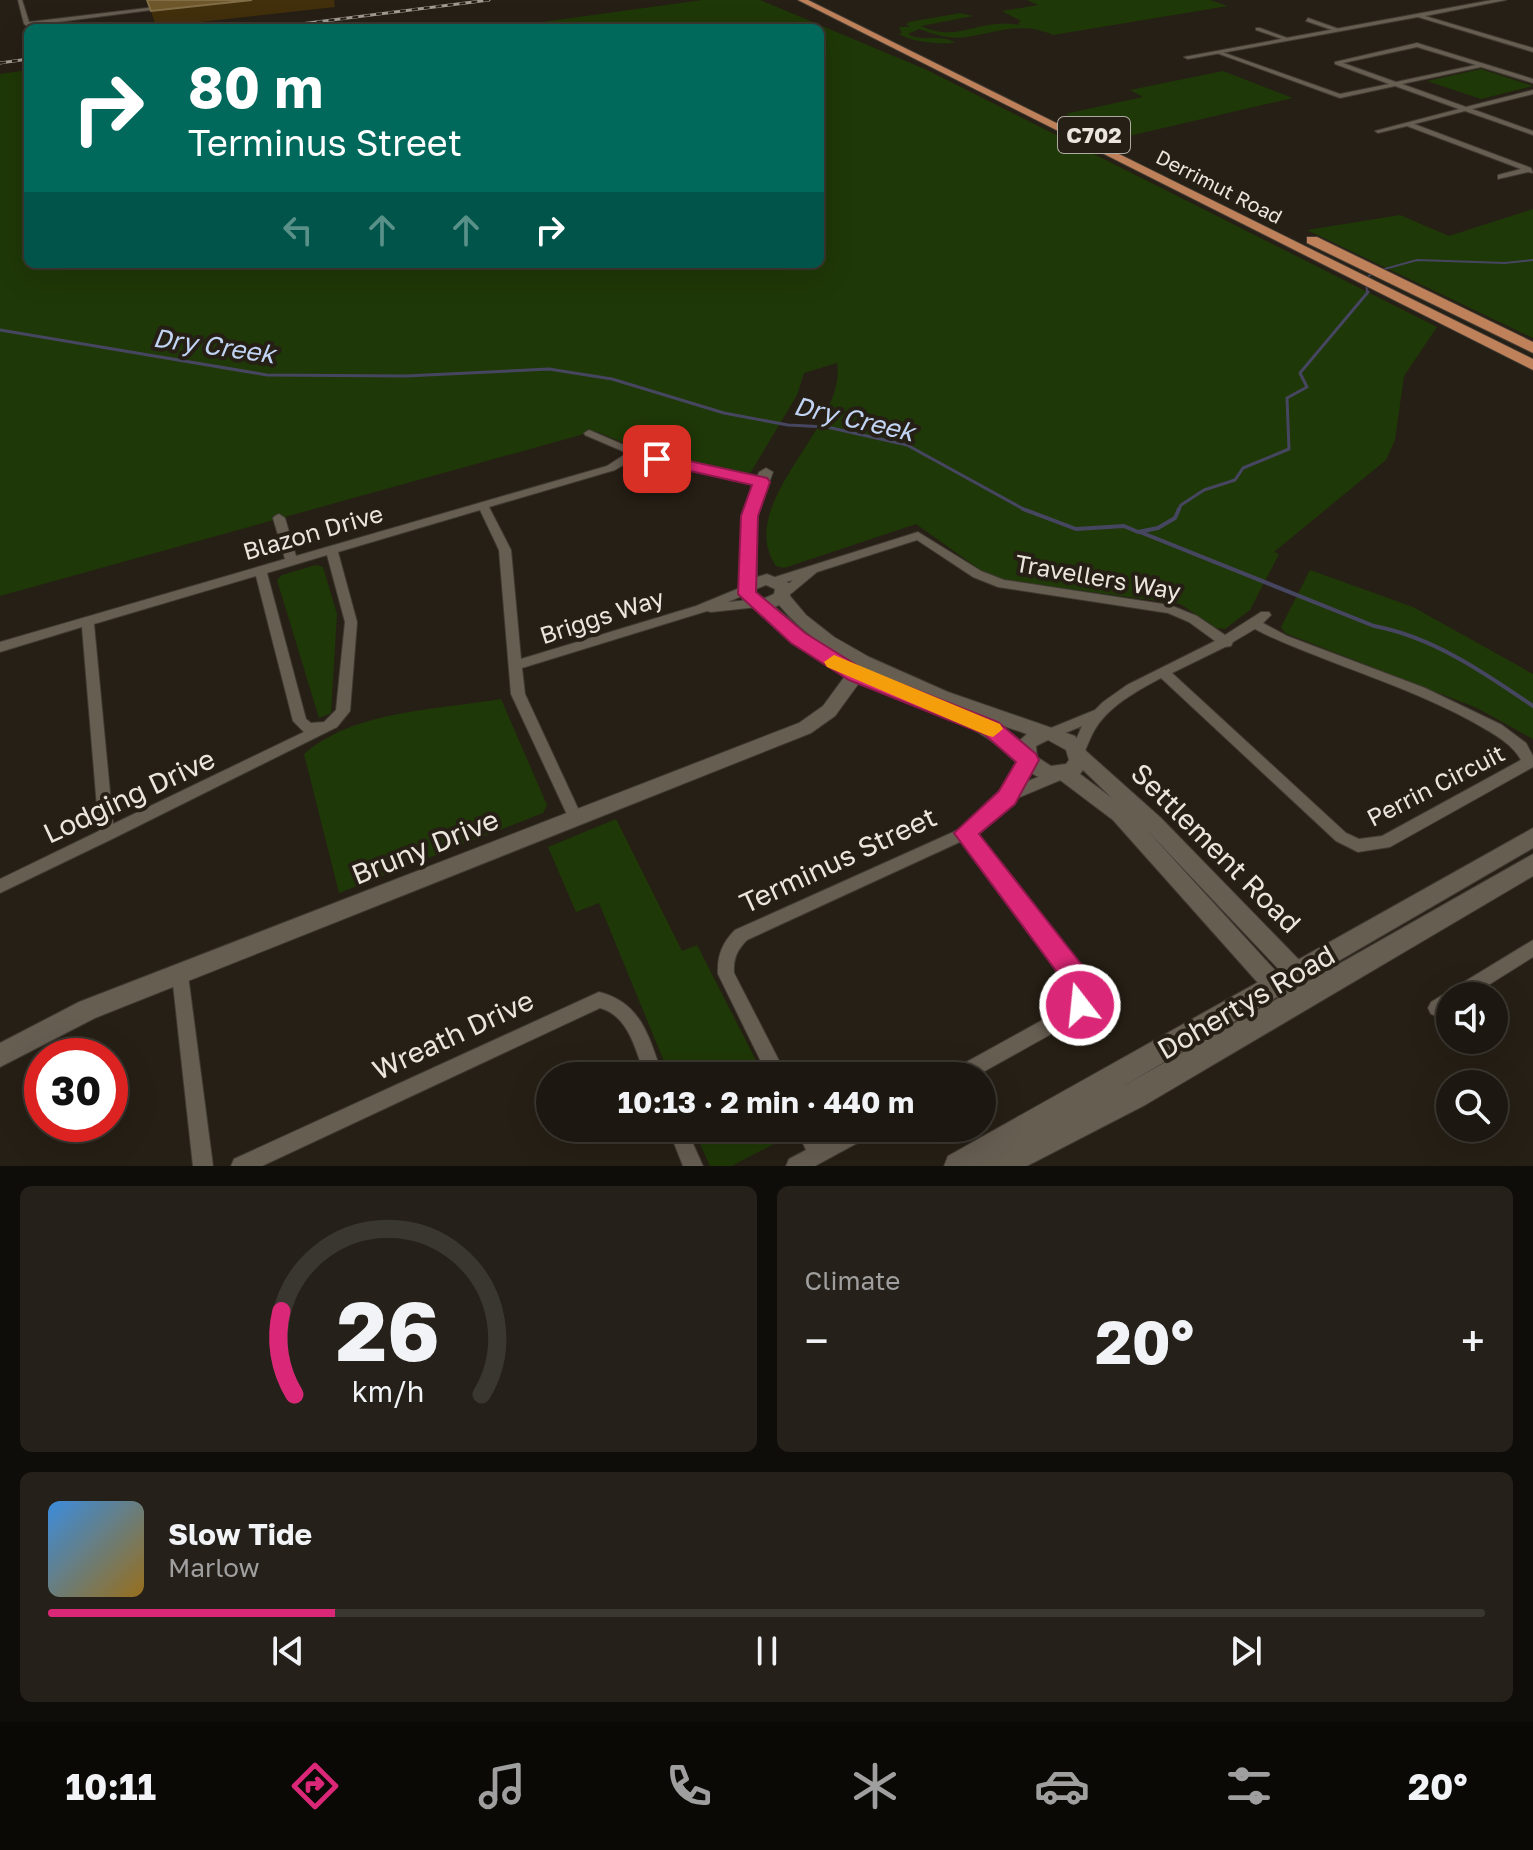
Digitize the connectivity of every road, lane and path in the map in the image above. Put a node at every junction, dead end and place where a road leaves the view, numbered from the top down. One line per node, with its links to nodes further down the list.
1 (20, 0): 8 (street)
2 (29, 0): 8 (street)
3 (802, 0): 6 (main road, Derrimut Road / C702)
4 (1503, 0): 9 (street)
5 (791, 1): 6 (main road)
6 (818, 4): 29 (main road, Derrimut Road / C702); 30 (main road, Derrimut Road / C702)
7 (179, 7): 8 (street)
8 (25, 10)
9 (1415, 15): 12 (street); 14 (street)
10 (1308, 20): 12 (street)
11 (1258, 29): 13 (street)
12 (1337, 30): 13 (street)
13 (1287, 39): 15 (street)
14 (1533, 50)
15 (1217, 52): 16 (street); 21 (street)
16 (1188, 57)
17 (1482, 65): 19 (street); 21 (street); 21 (street)
18 (1533, 72): 19 (street)
19 (1517, 76): 20 (street)
20 (1533, 81)
21 (1397, 84): 23 (street)
22 (1533, 92): 23 (street)
23 (1465, 109): 24 (street); 26 (street)
24 (1407, 124): 25 (street); 27 (street)
25 (1378, 131)
26 (1533, 133)
27 (1531, 170): 28 (street)
28 (1501, 177)
29 (1533, 348)
30 (1533, 365)
31 (589, 433): 32 (street)
32 (635, 453): 33 (street); 34 (street, Blazon Drive)
33 (764, 477): 37 (street)
34 (483, 506): 36 (street, Blazon Drive); 47 (street)
35 (279, 518): 38 (street)
36 (332, 551): 38 (street, Blazon Drive); 51 (street)
37 (751, 552): 40 (street); 41 (street)
38 (292, 562): 39 (street, Blazon Drive)
39 (261, 571): 44 (street, Blazon Drive); 51 (street)
40 (748, 588): 41 (street); 42 (street); 43 (street, Briggs Way)
41 (778, 588): 42 (street); 45 (street, Travellers Way); 52 (street)
42 (760, 604): 43 (street, Briggs Way); 49 (street)
43 (700, 609): 47 (street, Briggs Way)
44 (88, 621): 46 (street, Blazon Drive); 60 (street)
45 (1227, 643): 48 (street); 48 (street, Perrin Circuit)
46 (0, 647)
47 (517, 665): 58 (street)
48 (1163, 672): 50 (street)
49 (856, 674): 55 (street); 58 (street, Bruny Drive)
50 (1098, 714): 52 (street); 54 (street)
51 (315, 727): 53 (street, Lodging Drive); 53 (street, Lodging Drive)
52 (1049, 734): 54 (street); 55 (street)
53 (281, 753): 60 (street, Lodging Drive)
54 (1079, 754): 56 (street); 67 (street, Settlement Road)
55 (1029, 761): 56 (street); 57 (street, Terminus Street)
56 (1062, 775): 57 (street, Terminus Street); 67 (street, Settlement Road)
57 (1007, 797): 59 (street, Terminus Street)
58 (575, 817): 65 (street, Bruny Drive)
59 (965, 833): 70 (street, Terminus Street); 71 (street)
60 (107, 835): 63 (street, Lodging Drive)
61 (1533, 837): 67 (main road, Dohertys Road)
62 (1533, 864): 67 (main road, Dohertys Road)
63 (0, 886)
64 (1533, 948): 66 (street)
65 (180, 975): 68 (street, Bruny Drive); 76 (street)
66 (1478, 982)
67 (1291, 985): 80 (main road, Dohertys Road); 81 (main road, Dohertys Road)
68 (0, 1055)
69 (647, 1062): 77 (street, Wreath Drive)
70 (771, 1062)
71 (983, 1062)
72 (683, 1142): 78 (street)
73 (812, 1142): 75 (street)
74 (840, 1142): 75 (street)
75 (818, 1154): 79 (street)
76 (203, 1166)
77 (241, 1166)
78 (693, 1166)
79 (796, 1166)
80 (958, 1166)
81 (997, 1166)

